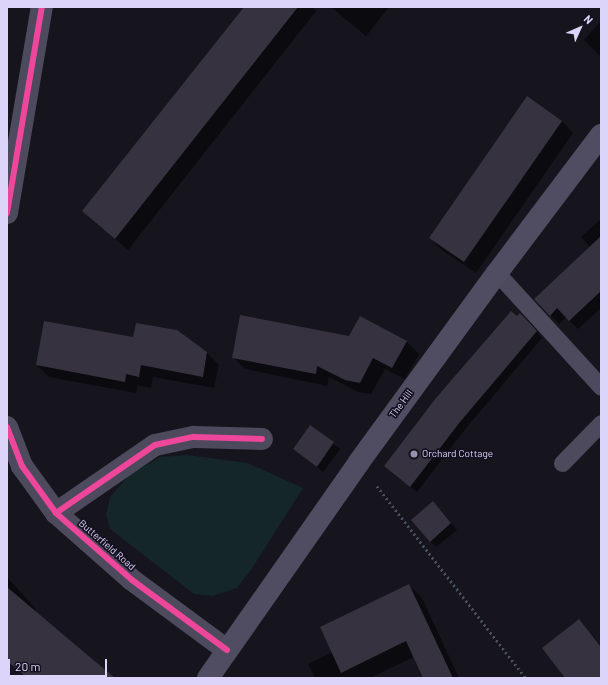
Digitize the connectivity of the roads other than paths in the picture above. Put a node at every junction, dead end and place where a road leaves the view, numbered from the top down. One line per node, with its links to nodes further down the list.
1 (42, 7): 3 (street)
2 (601, 135): 4 (main road, The Hill)
3 (7, 213)
4 (497, 272): 5 (lane); 11 (main road, The Hill)
5 (601, 387)
6 (601, 423): 9 (lane)
7 (7, 426): 10 (street, Butterfield Road)
8 (262, 439): 10 (street)
9 (562, 464)
10 (56, 513): 11 (street, Butterfield Road)
11 (227, 650): 12 (main road, The Hill)
12 (208, 678)

